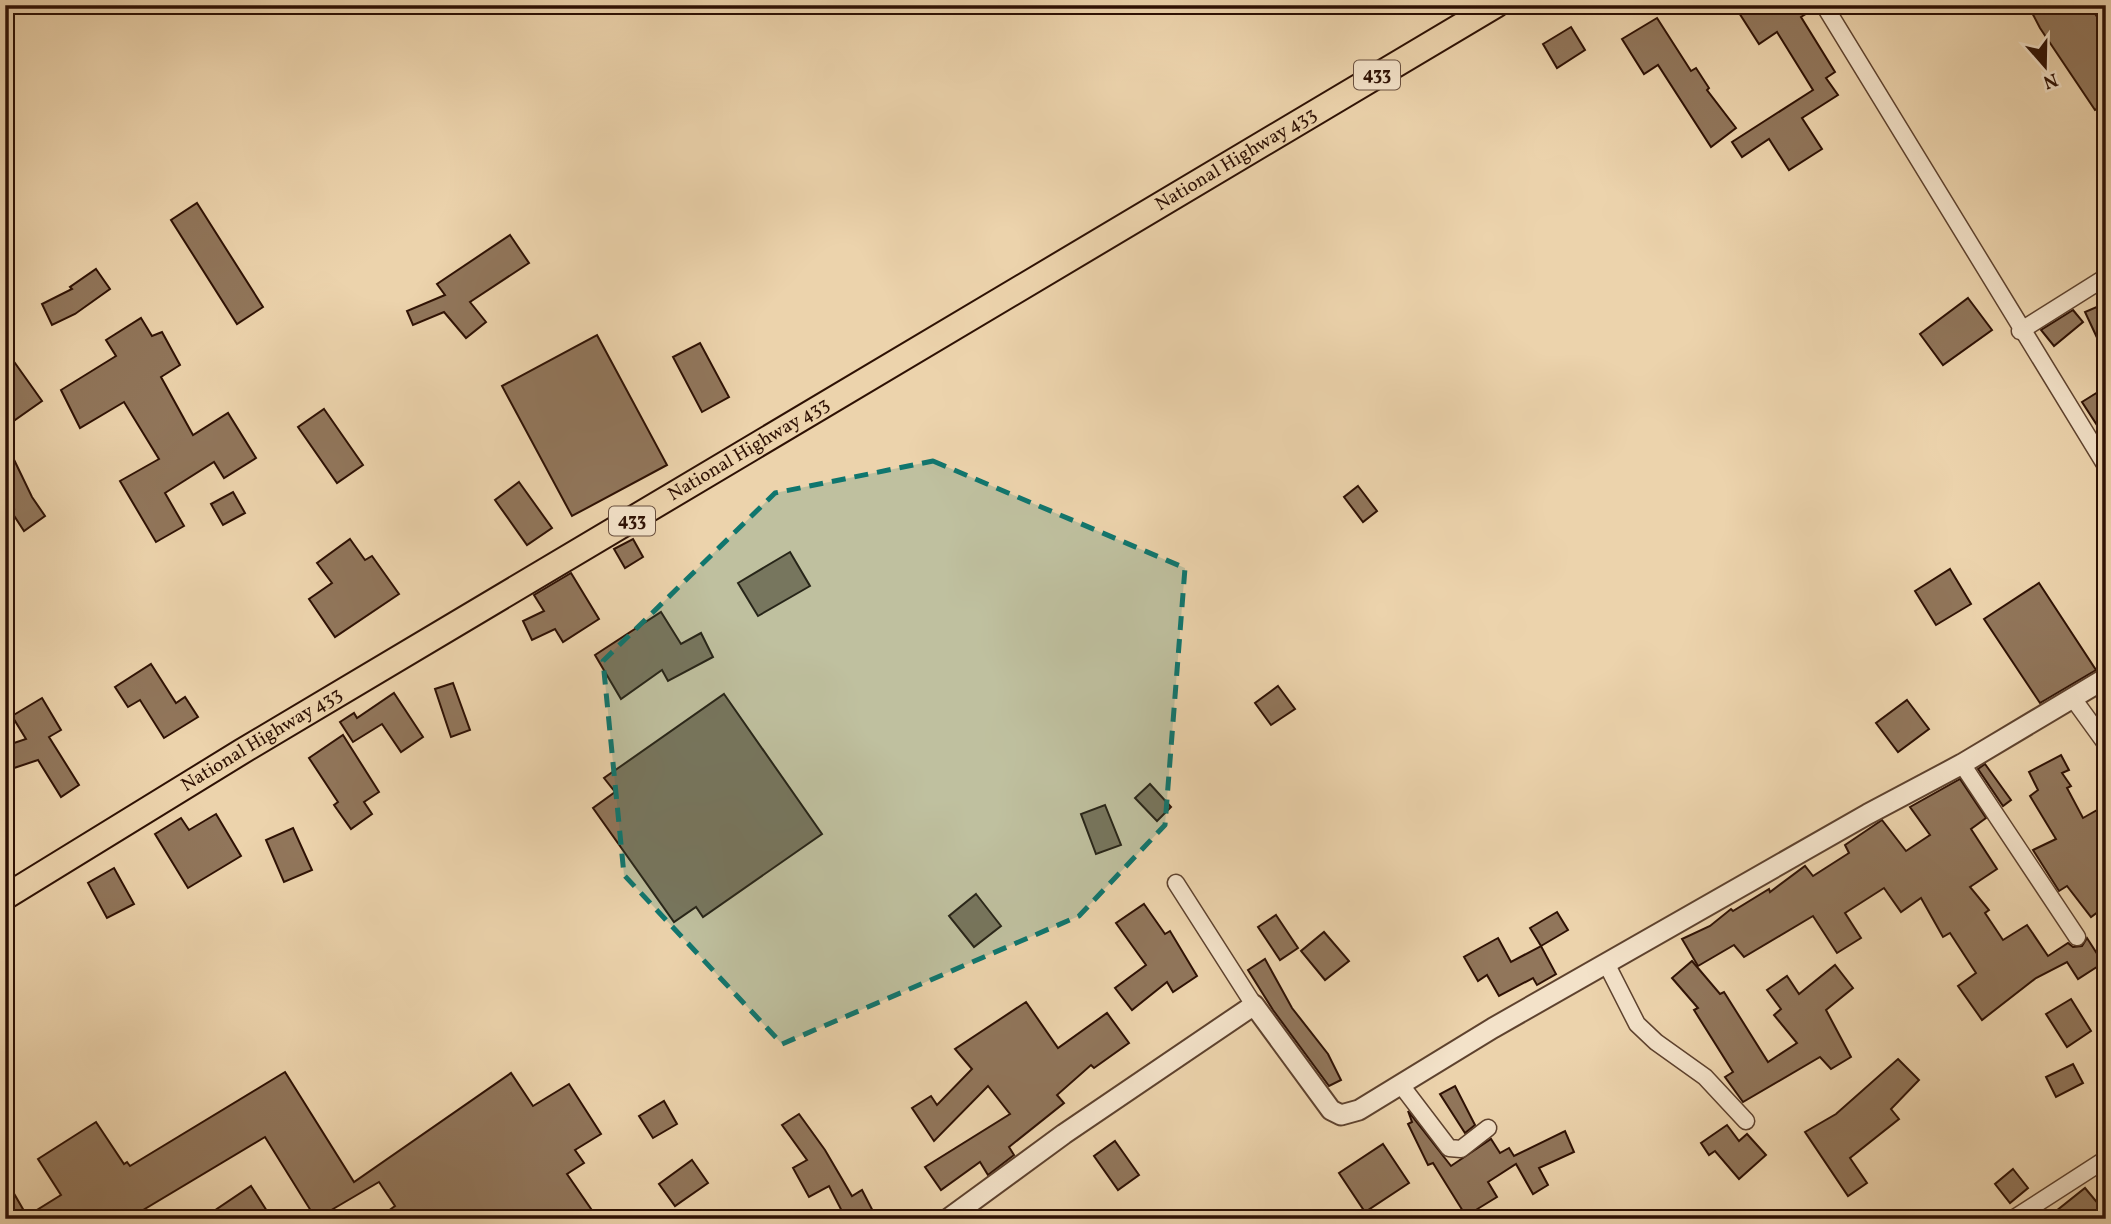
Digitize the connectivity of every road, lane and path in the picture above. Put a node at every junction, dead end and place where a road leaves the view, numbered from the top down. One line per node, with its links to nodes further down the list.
1 (1496, 5): 11 (main road, National Highway 433 / 433)
2 (1824, 5): 4 (street)
3 (2106, 277): 4 (street)
4 (2020, 331): 5 (street)
5 (2106, 466)
6 (2106, 678): 7 (street)
7 (2072, 697): 8 (street); 9 (street)
8 (2106, 744)
9 (1962, 764): 12 (street); 13 (street)
10 (1176, 883): 14 (street)
11 (5, 897)
12 (2077, 937)
13 (1606, 963): 15 (street); 16 (street)
14 (1254, 1005): 15 (street); 19 (street)
15 (1401, 1085): 17 (street)
16 (1746, 1121)
17 (1488, 1128)
18 (2106, 1159): 20 (street)
19 (948, 1219)
20 (2012, 1219)

